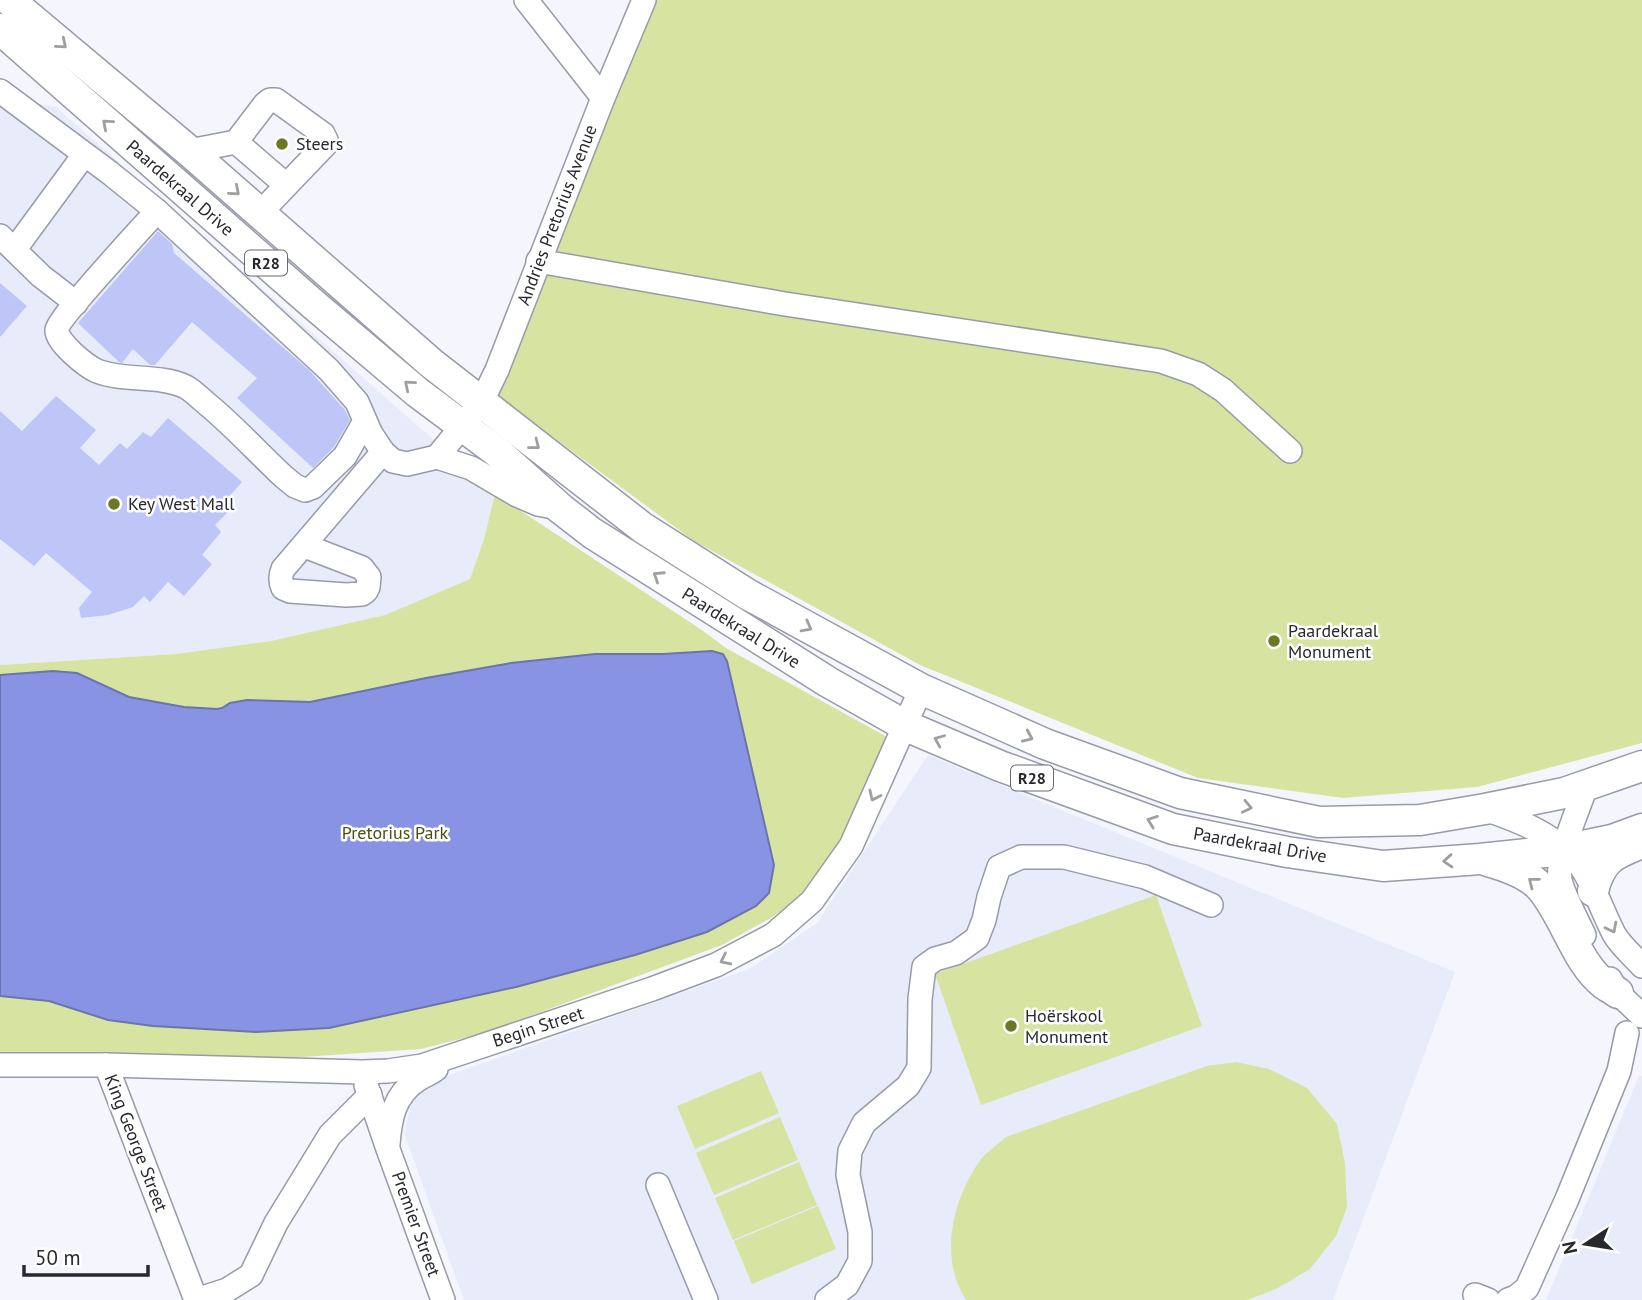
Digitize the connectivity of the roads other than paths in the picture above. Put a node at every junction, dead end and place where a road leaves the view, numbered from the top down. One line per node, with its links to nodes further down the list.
1 (9, 0): 8 (main road, Paardekraal Drive / R28, one-way to 8)
2 (526, 0): 6 (street)
3 (644, 0): 6 (street, Andries Pretorius Avenue)
4 (3, 33): 16 (main road, Paardekraal Drive / R28, one-way to 4)
5 (0, 91): 9 (street)
6 (603, 98): 14 (street, Andries Pretorius Avenue)
7 (236, 142): 8 (street); 10 (street); 10 (street)
8 (189, 151): 12 (main road, Paardekraal Drive / R28, one-way to 12)
9 (85, 155): 11 (street); 13 (street)
10 (286, 185): 12 (street)
11 (157, 211): 15 (street); 17 (street)
12 (260, 213): 16 (main road, Paardekraal Drive / R28)
13 (7, 242): 15 (street)
14 (538, 261): 16 (street, Andries Pretorius Avenue); 18 (street)
15 (76, 303): 17 (street)
16 (473, 414): 20 (street, Andries Pretorius Avenue); 21 (main road, Paardekraal Drive / R28); 23 (main road, Paardekraal Drive / R28, one-way to 23)
17 (365, 421): 19 (street)
18 (1290, 451)
19 (383, 452): 20 (street); 22 (street)
20 (437, 457): 21 (street)
21 (561, 509): 24 (main road, Paardekraal Drive / R28, one-way to 21)
22 (305, 546)
23 (921, 689): 24 (street, Begin Street); 27 (main road, Paardekraal Drive / R28, one-way to 27)
24 (906, 726): 31 (main road, Paardekraal Drive / R28, one-way to 24); 37 (street, Begin Street, one-way to 37)
25 (1642, 766): 26 (main road, Paardekraal Drive / R28)
26 (1586, 786): 27 (main road, Paardekraal Drive / R28); 30 (street)
27 (1485, 809): 30 (street)
28 (1642, 829): 30 (main road, Paardekraal Drive / R28)
29 (1642, 843): 32 (main road)
30 (1564, 850): 31 (main road, Paardekraal Drive / R28); 32 (street); 35 (street)
31 (1480, 859): 35 (main road, one-way to 31)
32 (1593, 891): 34 (street, one-way to 34)
33 (1211, 905): 48 (street)
34 (1642, 966)
35 (1618, 993): 36 (street)
36 (1634, 1025): 49 (street)
37 (448, 1056): 40 (street, Begin Street); 42 (street, Premier Street)
38 (0, 1065): 39 (street, Begin Street)
39 (106, 1065): 40 (street, Begin Street); 45 (street, King George Street)
40 (362, 1072): 41 (street, Premier Street)
41 (370, 1095): 42 (street, Premier Street); 44 (street)
42 (388, 1149): 46 (street, Premier Street)
43 (658, 1185): 47 (street)
44 (230, 1295): 45 (street)
45 (196, 1300)
46 (443, 1300)
47 (706, 1300)
48 (827, 1300)
49 (1508, 1300)

